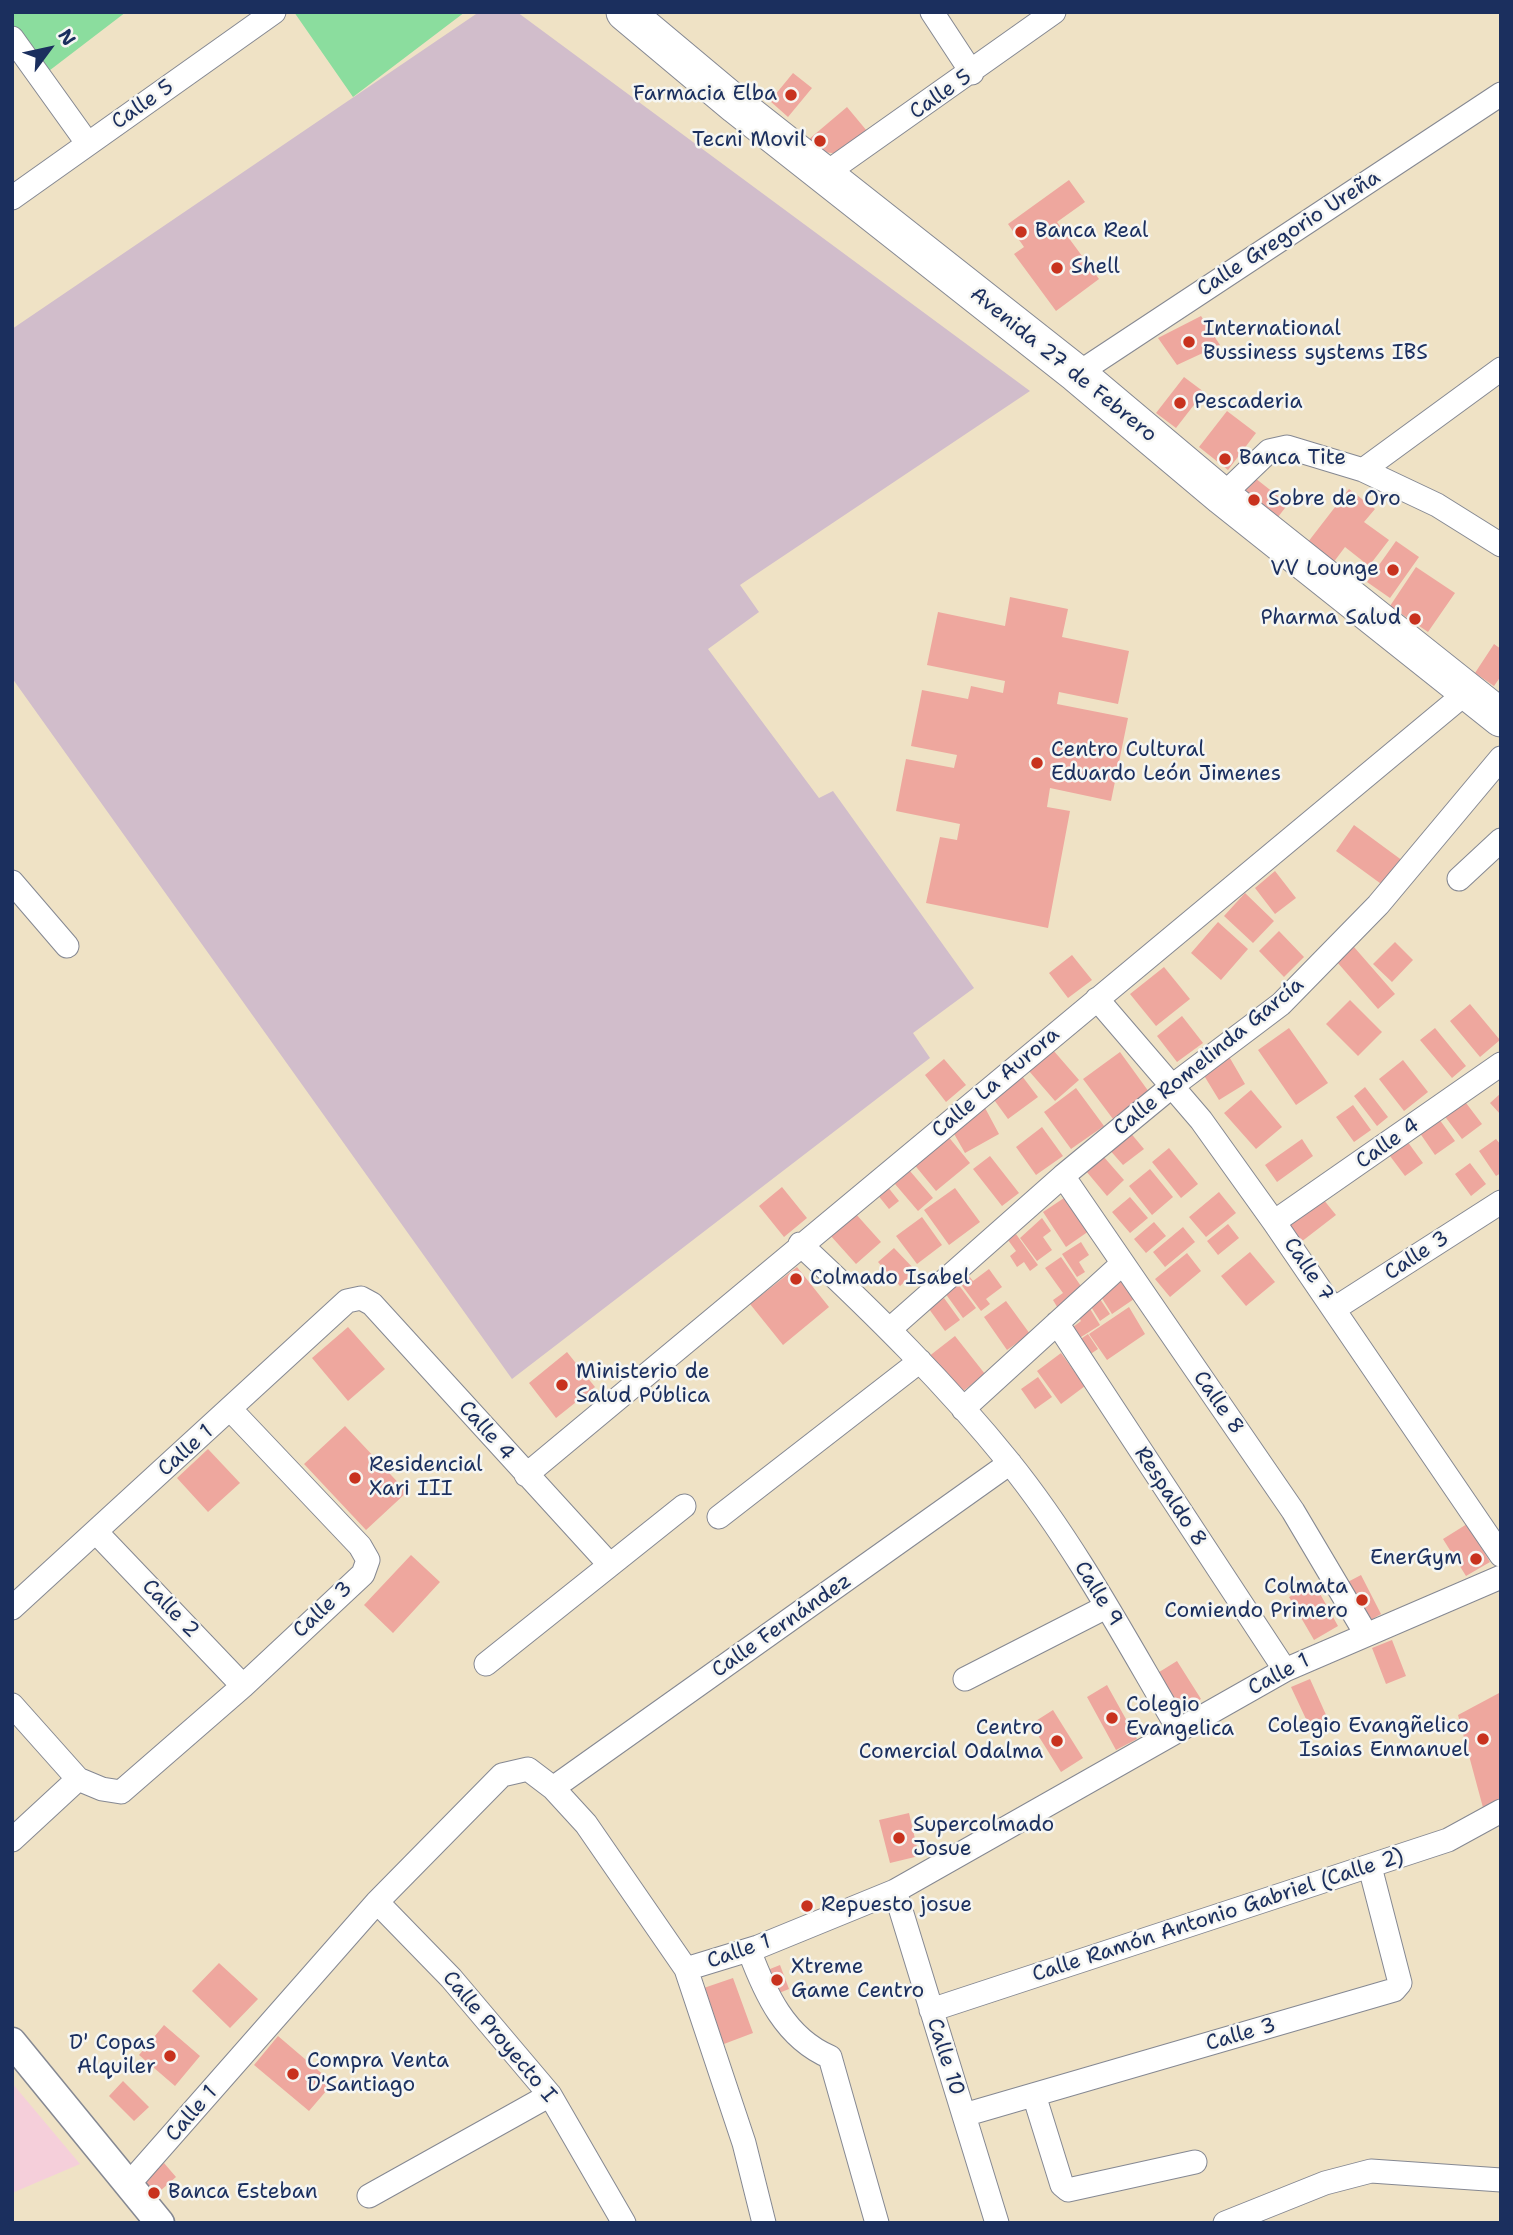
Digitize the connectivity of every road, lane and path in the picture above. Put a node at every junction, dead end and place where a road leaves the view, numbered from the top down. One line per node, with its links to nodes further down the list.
1 (274, 12): 8 (street, Calle 5)
2 (932, 12): 6 (street)
3 (1054, 12): 6 (street, Calle 5)
4 (640, 18): 9 (main road, Avenida 27 de Febrero)
5 (12, 38): 8 (street)
6 (972, 73): 9 (street, Calle 5)
7 (1501, 94): 12 (street, Calle Gregorio Ureña)
8 (88, 145): 10 (street, Calle 5)
9 (825, 174): 12 (main road, Avenida 27 de Febrero)
10 (12, 198)
11 (1501, 369): 13 (street)
12 (1077, 374): 14 (main road, Avenida 27 de Febrero)
13 (1363, 470): 14 (street); 15 (street)
14 (1222, 496): 16 (main road, Avenida 27 de Febrero)
15 (1501, 545)
16 (1468, 692): 17 (main road, Avenida 27 de Febrero); 23 (street, Calle La Aurora)
17 (1501, 718)
18 (1501, 758): 25 (street, Calle Romelinda García)
19 (1501, 840): 20 (street)
20 (1459, 879)
21 (12, 882): 22 (street)
22 (67, 946)
23 (1097, 999): 25 (street, Calle 7); 29 (street, Calle La Aurora)
24 (1501, 1064): 28 (street, Calle 4)
25 (1171, 1087): 26 (street, Calle Romelinda García); 28 (street, Calle 7)
26 (1063, 1176): 30 (street, Calle 8); 34 (street, Calle Romelinda García)
27 (1501, 1202): 32 (street, Calle 3)
28 (1274, 1222): 32 (street, Calle 7)
29 (800, 1244): 34 (street); 39 (street, Calle La Aurora)
30 (1122, 1264): 33 (street); 48 (street, Calle 8)
31 (361, 1298): 37 (street, Calle 1); 39 (street, Calle 4)
32 (1334, 1309): 43 (street, Calle 7)
33 (1057, 1323): 36 (street); 50 (street, Respaldo 8)
34 (890, 1329): 35 (street)
35 (920, 1361): 36 (street); 41 (street)
36 (963, 1409): 38 (street, Calle 9)
37 (231, 1410): 42 (street, Calle 1); 52 (street, Calle 3)
38 (1010, 1463): 46 (street, Calle 9); 56 (street, Calle Fernández)
39 (526, 1475): 44 (street, Calle 4)
40 (684, 1506): 44 (street)
41 (719, 1517)
42 (97, 1532): 47 (street, Calle 1); 52 (street, Calle 2)
43 (1501, 1555)
44 (610, 1565): 49 (street)
45 (1501, 1577): 48 (street, Calle 1)
46 (1106, 1606): 51 (street); 54 (street, Calle 9)
47 (12, 1608)
48 (1366, 1633): 50 (street, Calle 1)
49 (486, 1664)
50 (1285, 1670): 54 (street, Calle 1)
51 (965, 1679)
52 (243, 1686): 55 (street, Calle 3)
53 (12, 1705): 55 (street)
54 (1179, 1730): 60 (street, Calle 1)
55 (78, 1779): 58 (street)
56 (554, 1788): 61 (street, Calle 1); 63 (street, Calle 1)
57 (1500, 1814): 59 (street, Calle Ramón Antonio Gabriel (Calle 2))
58 (12, 1840)
59 (1370, 1867): 64 (street, Calle Ramón Antonio Gabriel (Calle 2)); 67 (street, Calle 3)
60 (895, 1891): 62 (street, Calle 1); 64 (street, Calle 10)
61 (377, 1902): 66 (street, Calle Proyecto I); 71 (street, Calle 1)
62 (749, 1950): 63 (street, Calle 1); 76 (street)
63 (686, 1969): 75 (street)
64 (931, 2011): 68 (street, Calle 10)
65 (12, 2042): 71 (street)
66 (550, 2095): 72 (street); 74 (street, Calle Proyecto I)
67 (1034, 2095): 68 (street, Calle 3); 69 (street)
68 (964, 2115): 77 (street, Calle 10)
69 (1195, 2162)
70 (1501, 2180): 78 (street)
71 (128, 2185): 73 (street)
72 (369, 2196)
73 (160, 2223)
74 (624, 2223)
75 (764, 2223)
76 (877, 2223)
77 (997, 2223)
78 (1224, 2223)

